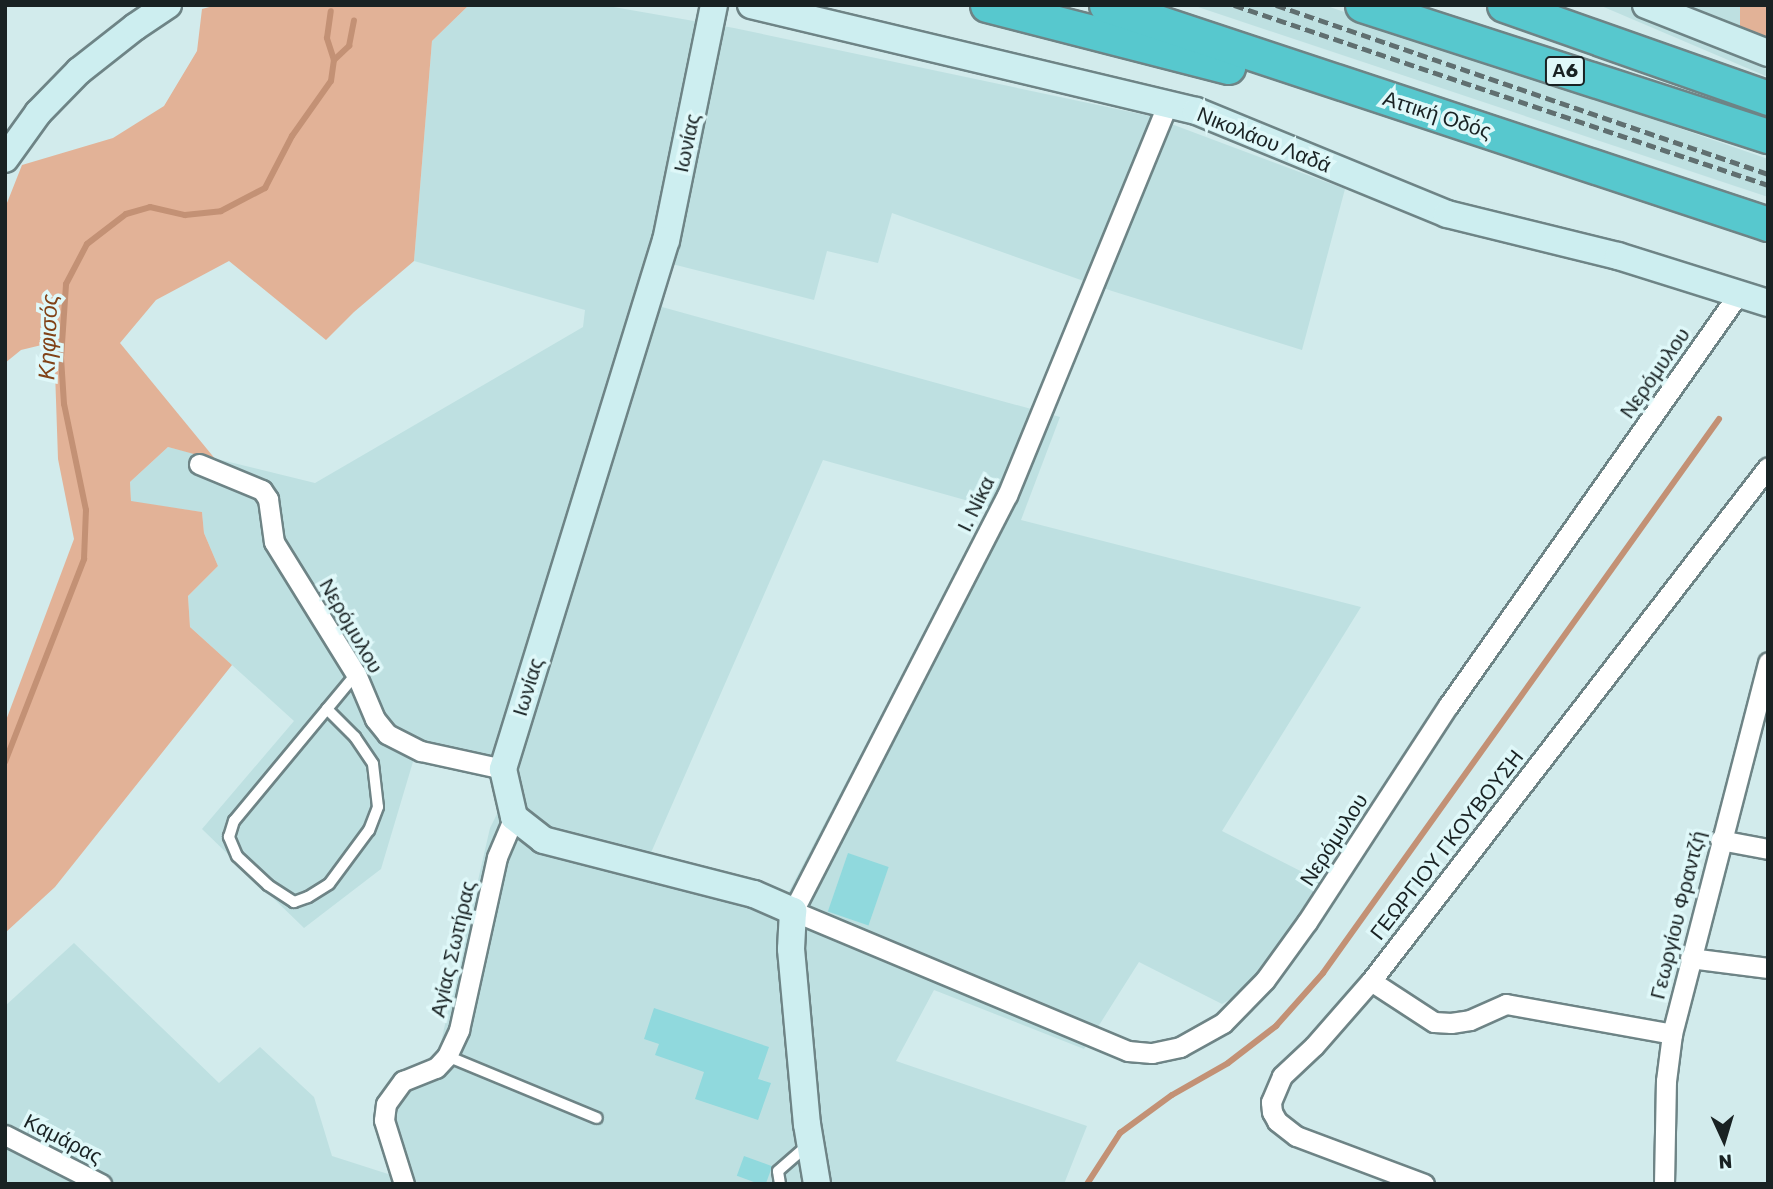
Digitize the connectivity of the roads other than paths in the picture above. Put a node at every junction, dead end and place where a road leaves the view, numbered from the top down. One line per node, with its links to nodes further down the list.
1 (169, 5): 14 (main road)
2 (714, 5): 23 (main road, Ιωνίας)
3 (751, 5): 12 (main road, Νικολάου Λαδά)
4 (987, 5): 10 (highway)
5 (1106, 5): 10 (highway, Αττική Οδός)
6 (1362, 5): 13 (highway, Α6)
7 (1504, 5): 11 (highway)
8 (1646, 5): 9 (main road)
9 (1767, 52)
10 (1368, 93): 15 (highway, Αττική Οδός)
11 (1768, 97)
12 (1168, 103): 16 (main road, Νικολάου Λαδά); 27 (street, Ι. Νίκα)
13 (1768, 136)
14 (5, 159)
15 (1768, 223)
16 (1739, 293): 17 (main road, Νικολάου Λαδά); 27 (street, Νερόμυλου)
17 (1768, 303)
18 (199, 464): 21 (street, Νερόμυλου)
19 (1768, 467): 30 (street, ΓΕΩΡΓΙΟΥ ΓΚΟΥΒΟΥΣΗ)
20 (1768, 662): 25 (street, Γεωργίου Φραντζή)
21 (356, 674): 22 (lane); 23 (street, Νερόμυλου)
22 (327, 709): 22 (lane)
23 (503, 769): 24 (main road)
24 (514, 817): 27 (main road); 32 (street, Αγίας Σωτήρας)
25 (1720, 840): 26 (street); 28 (street, Γεωργίου Φραντζή)
26 (1768, 849)
27 (793, 911): 35 (main road)
28 (1689, 958): 29 (street); 31 (street, Γεωργίου Φραντζή)
29 (1768, 968)
30 (1371, 981): 31 (street); 40 (street, ΓΕΩΡΓΙΟΥ ΓΚΟΥΒΟΥΣΗ)
31 (1672, 1034): 41 (street, Γεωργίου Φραντζή)
32 (447, 1056): 33 (lane); 37 (street)
33 (597, 1118)
34 (5, 1135): 36 (street, Καμάρας)
35 (810, 1144): 38 (lane); 39 (main road)
36 (101, 1184)
37 (404, 1184)
38 (780, 1184)
39 (817, 1184)
40 (1424, 1184)
41 (1664, 1184)

